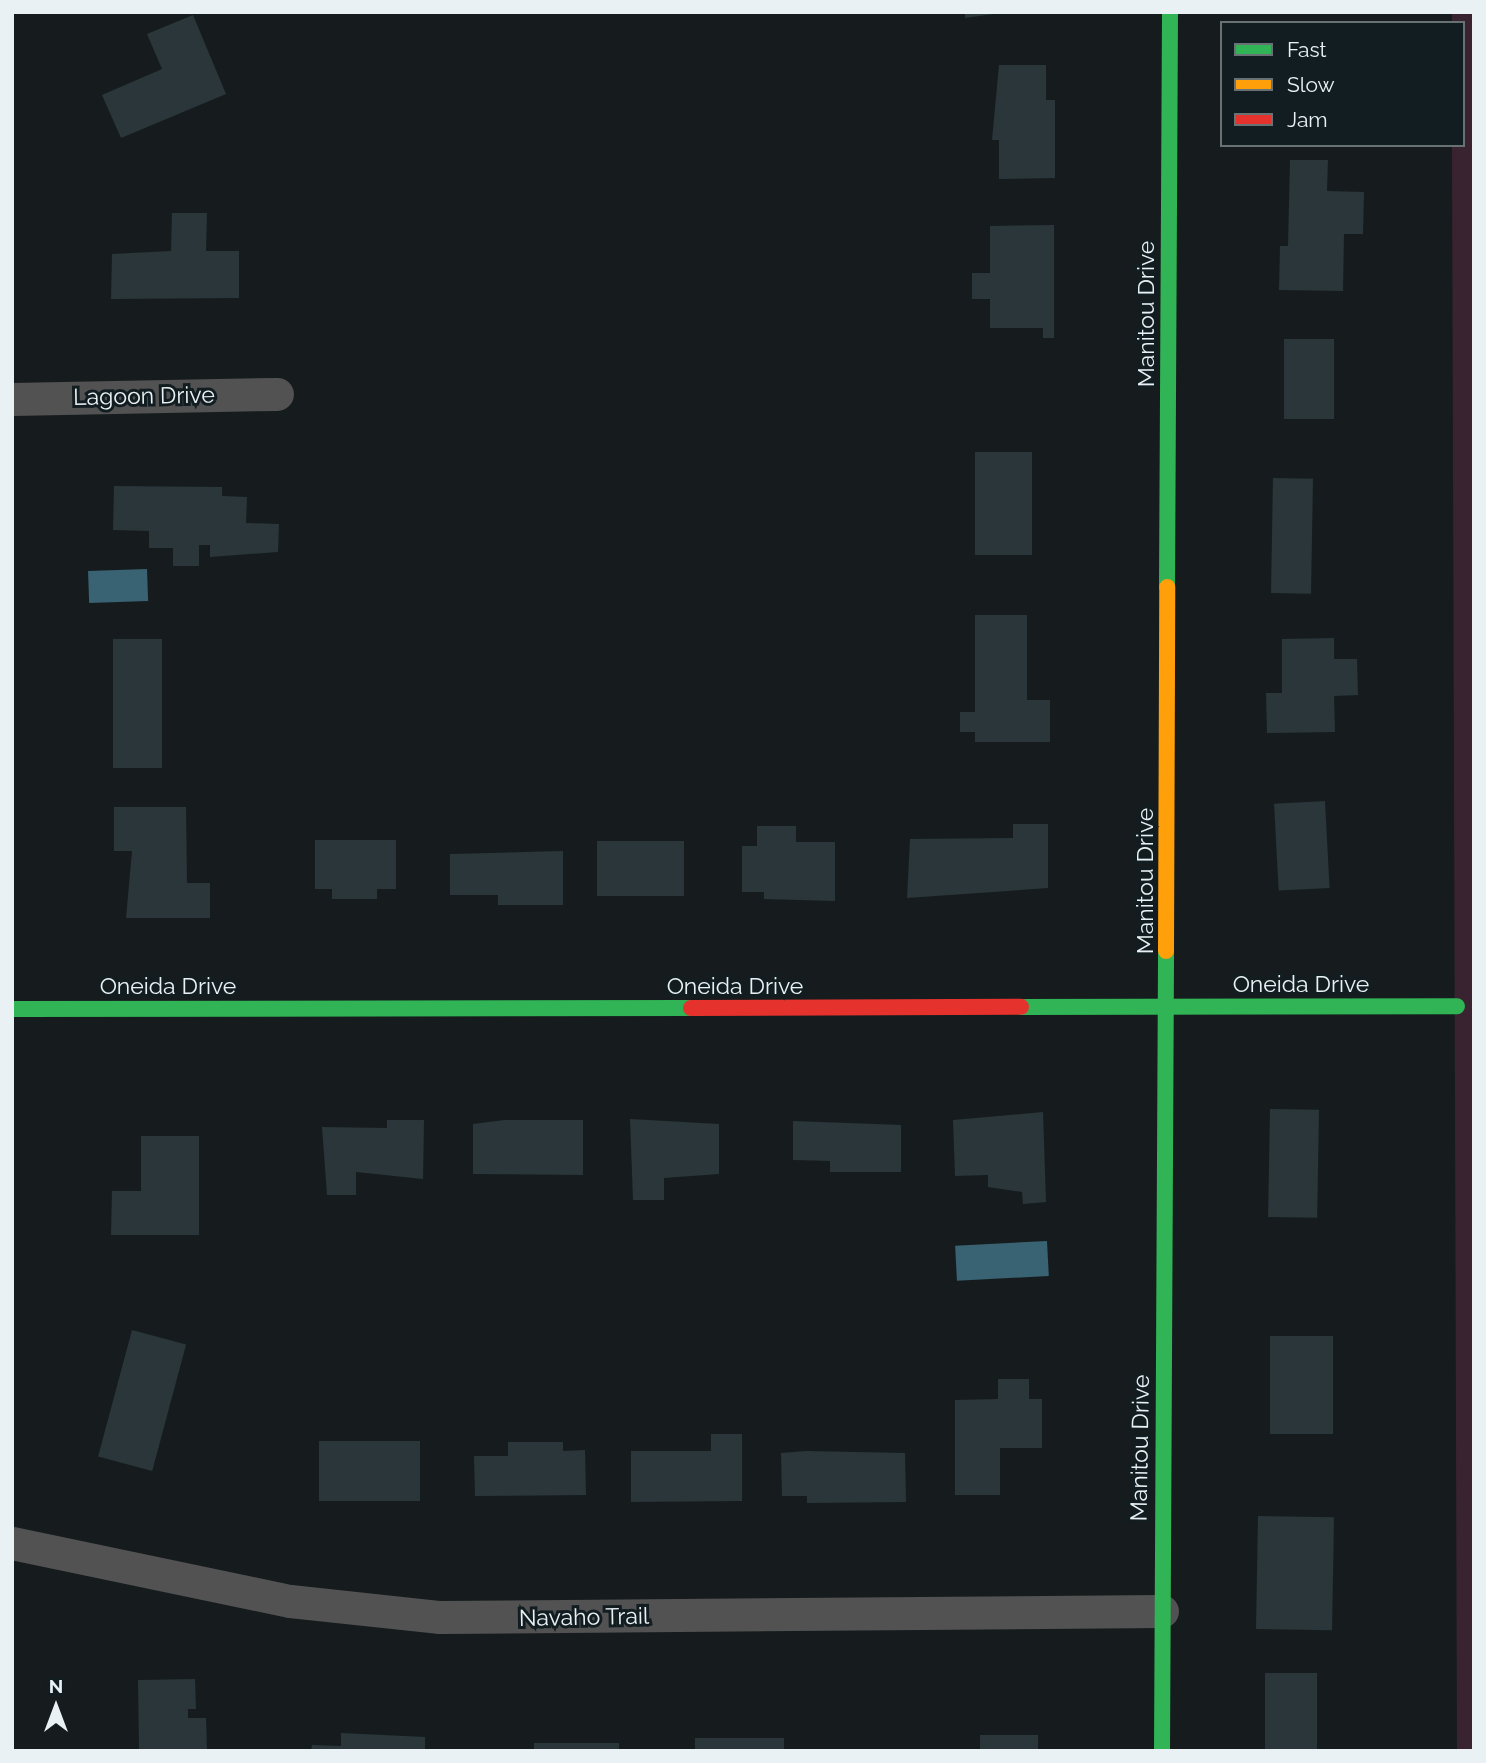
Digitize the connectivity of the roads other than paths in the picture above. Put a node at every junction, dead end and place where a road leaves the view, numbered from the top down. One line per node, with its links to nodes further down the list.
1 (1170, 12): 5 (street, Manitou Drive)
2 (276, 394): 3 (street, Lagoon Drive)
3 (12, 399)
4 (1457, 1006): 5 (street, Oneida Drive)
5 (1167, 1008): 6 (street, Oneida Drive); 8 (street, Manitou Drive)
6 (12, 1009)
7 (12, 1543): 8 (street, Navaho Trail)
8 (1162, 1611): 9 (street, Manitou Drive)
9 (1163, 1751)

